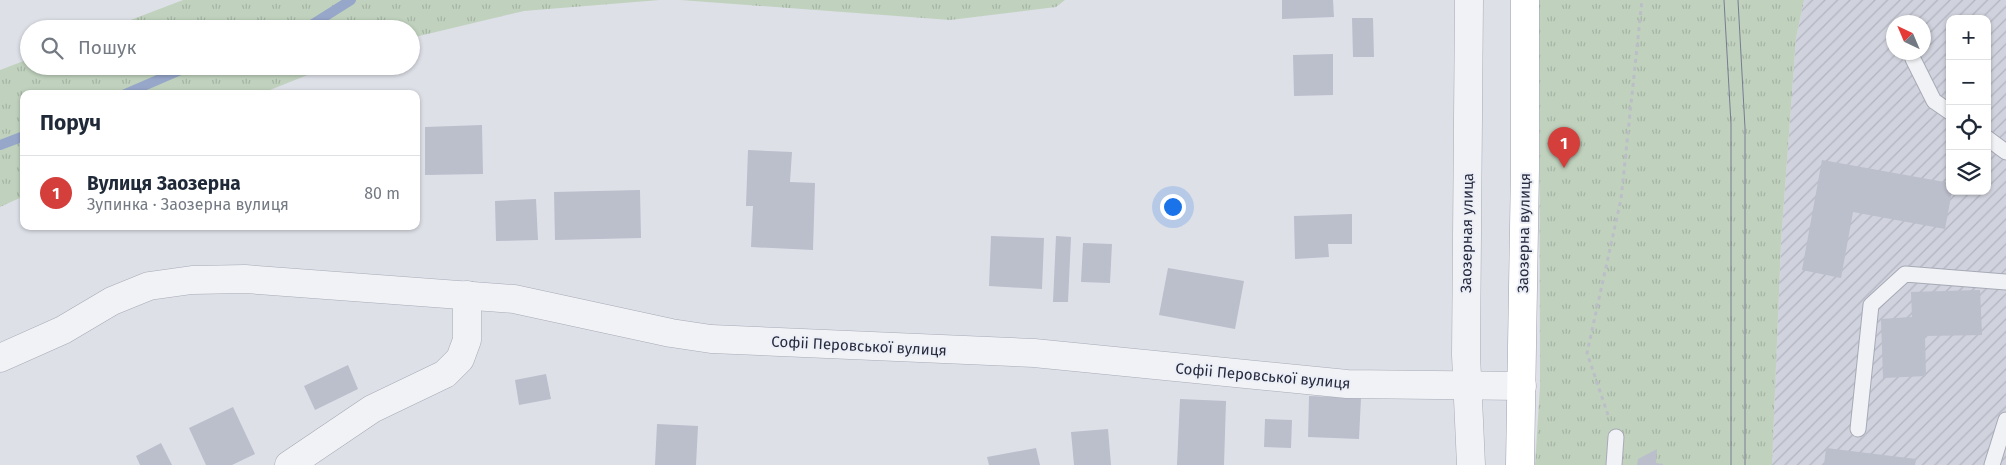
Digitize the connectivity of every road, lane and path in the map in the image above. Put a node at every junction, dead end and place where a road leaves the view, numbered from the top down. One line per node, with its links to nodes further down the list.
1 (1469, 0): 11 (street, Заозерная улица)
2 (1525, 0): 12 (main road, Заозерна вулиця)
3 (1642, 0): 15 (path)
4 (1914, 60): 5 (lane)
5 (1946, 109)
6 (1991, 141): 7 (lane)
7 (2006, 152)
8 (2006, 282): 14 (lane)
9 (467, 295): 10 (street, Софіі Перовської вулиця); 11 (street, Софіі Перовської вулиця); 16 (street)
10 (0, 358)
11 (1466, 386): 12 (street, Софіі Перовської вулиця); 17 (street, Заозерная улица)
12 (1522, 386): 18 (main road, Заозерна вулиця)
13 (2006, 420): 20 (lane)
14 (1858, 429)
15 (1616, 437): 19 (lane)
16 (289, 465)
17 (1471, 465)
18 (1520, 465)
19 (1614, 465)
20 (1992, 465)

